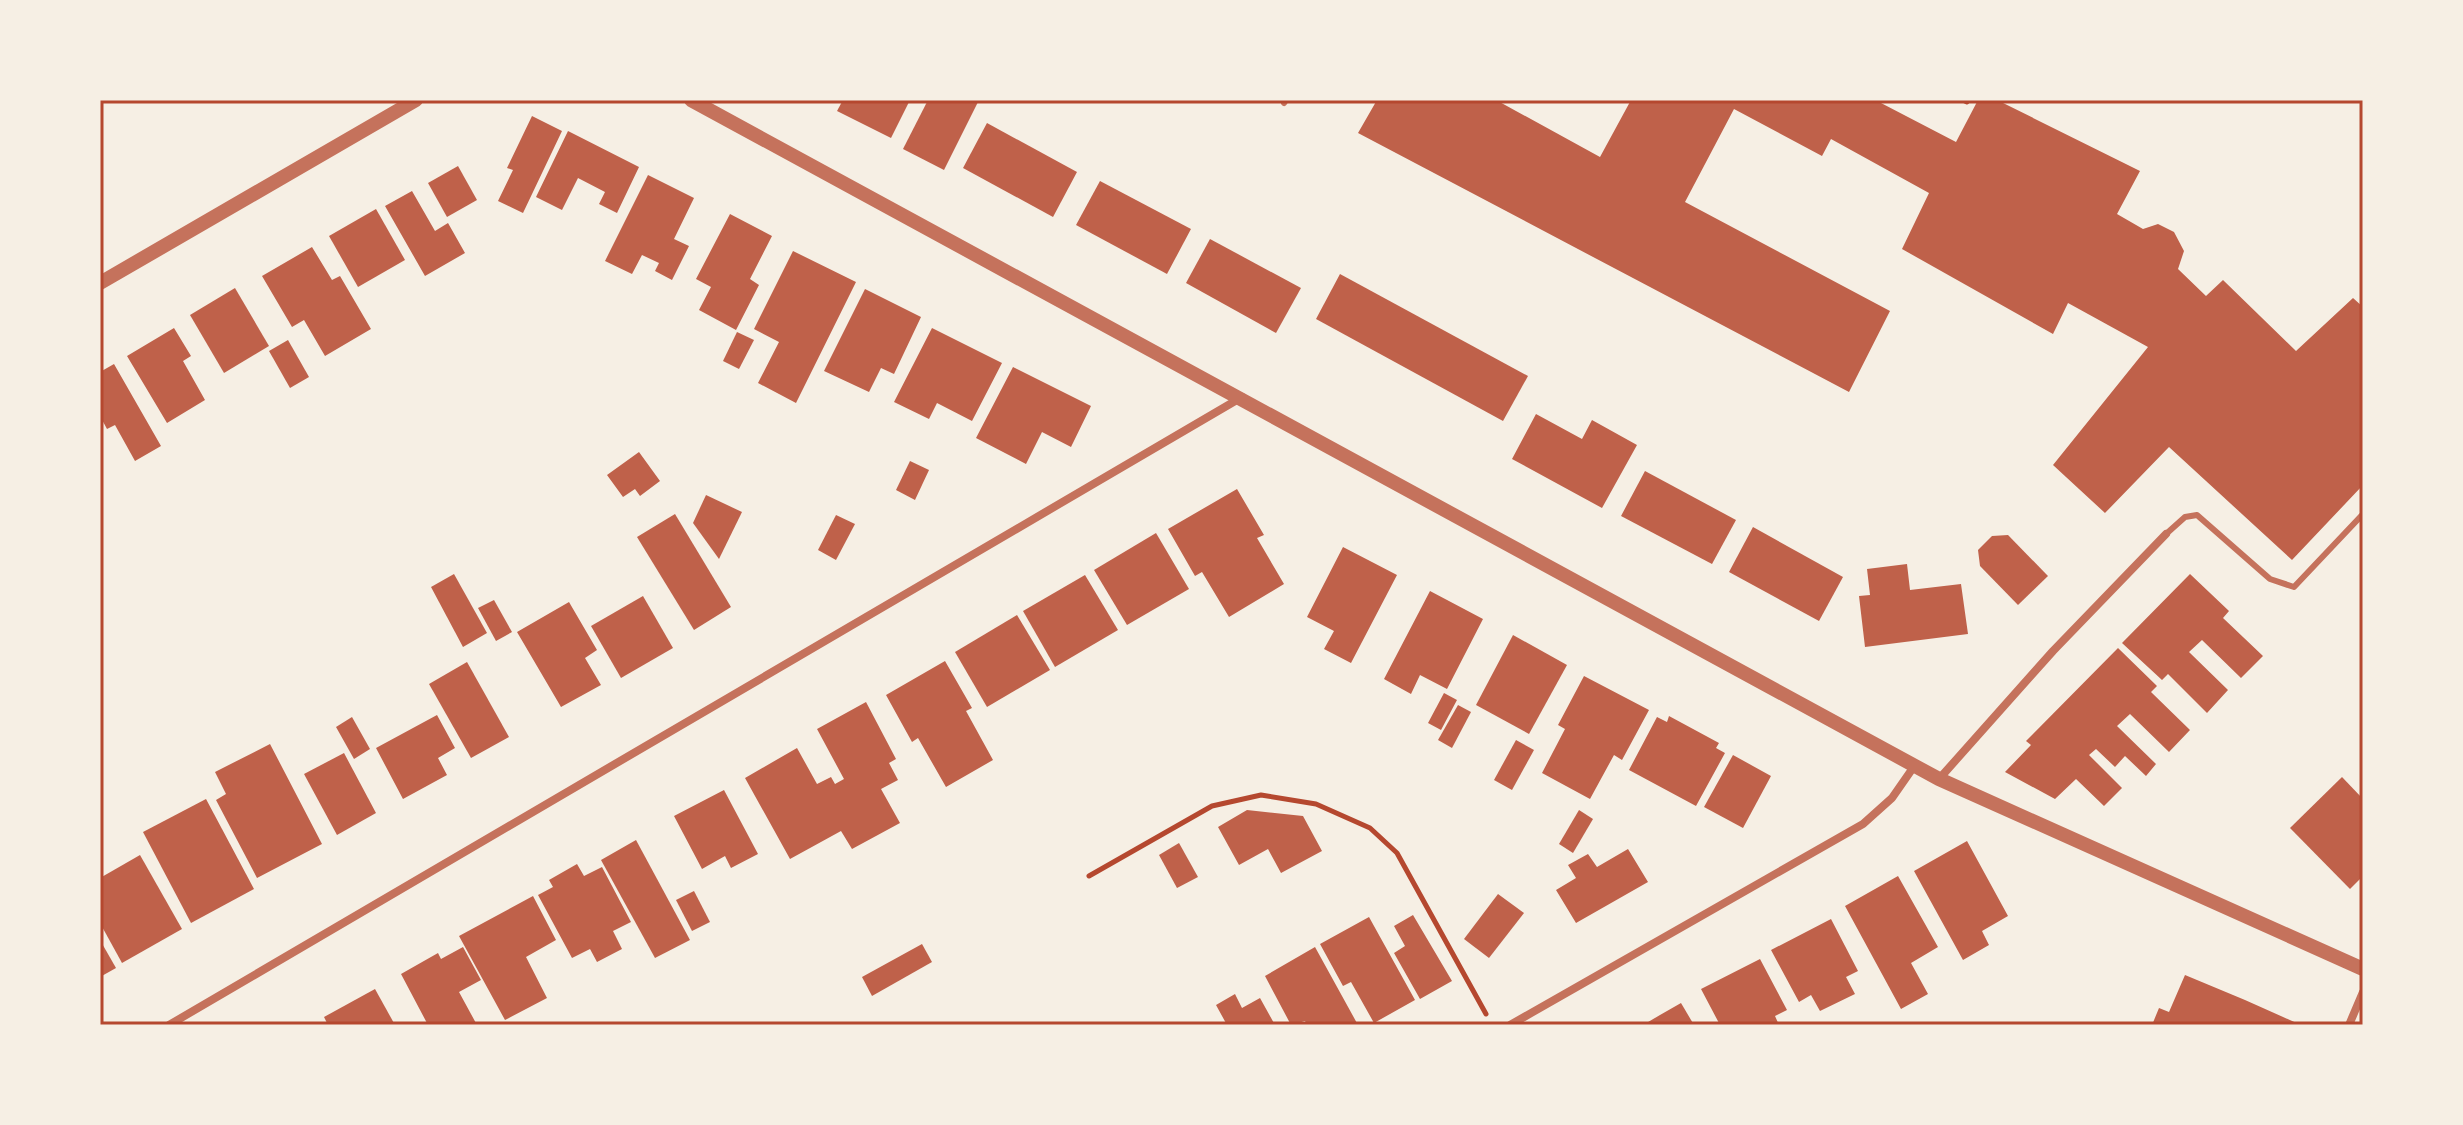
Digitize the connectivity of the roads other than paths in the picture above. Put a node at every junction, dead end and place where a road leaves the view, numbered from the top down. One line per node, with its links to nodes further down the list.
1 (416, 100): 3 (street)
2 (691, 100): 4 (street)
3 (100, 283)
4 (1242, 397): 7 (street); 11 (street)
5 (2363, 514): 6 (lane)
6 (2166, 534): 8 (street)
7 (1915, 765): 8 (street); 12 (street)
8 (1939, 779): 9 (street)
9 (2363, 969)
10 (2363, 992): 13 (street)
11 (169, 1025)
12 (1510, 1025)
13 (2349, 1025)

